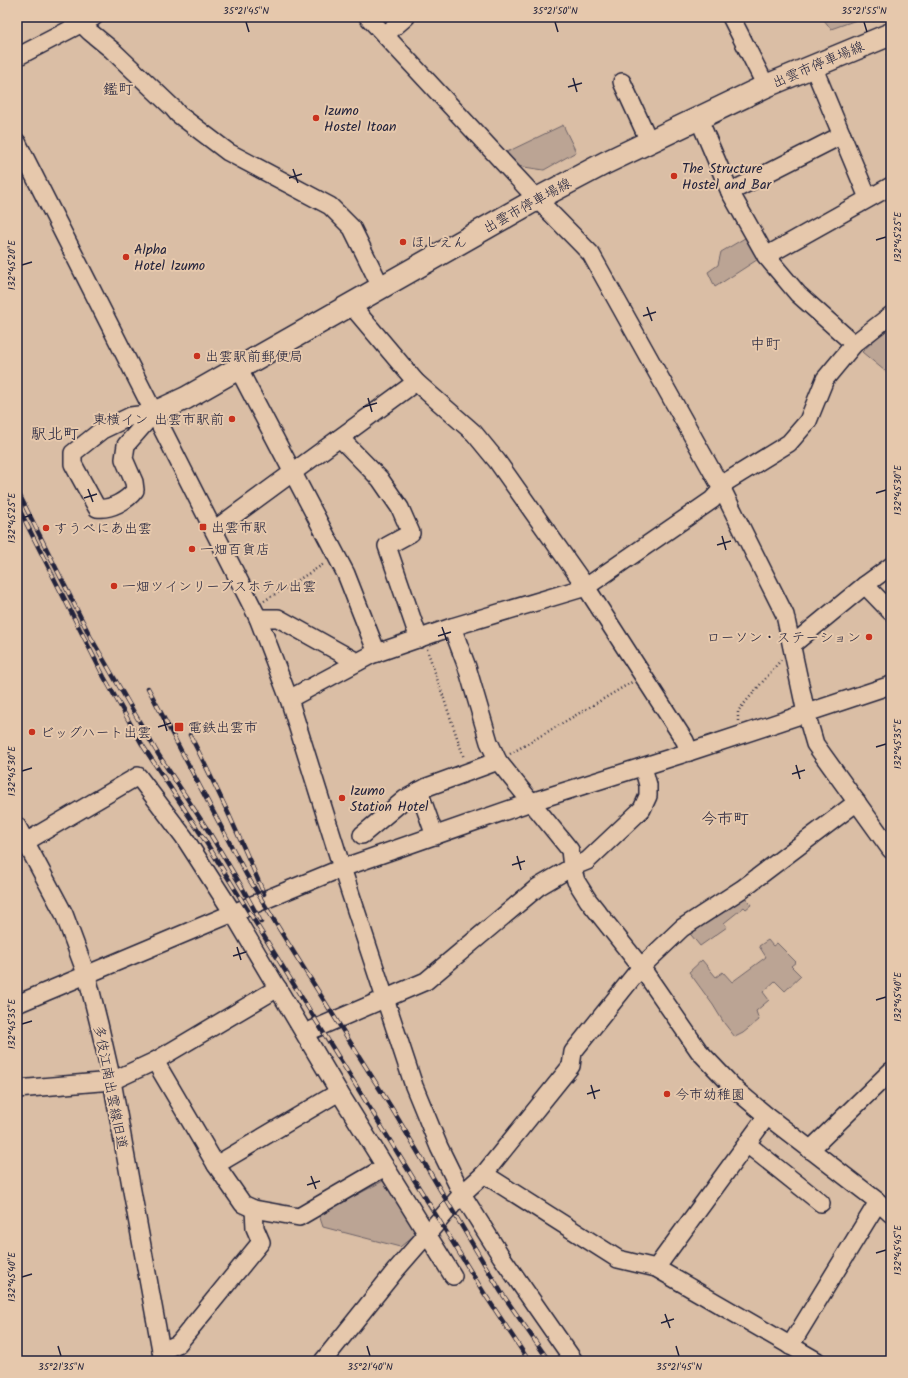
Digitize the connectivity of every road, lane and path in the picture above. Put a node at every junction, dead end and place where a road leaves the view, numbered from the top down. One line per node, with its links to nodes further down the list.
1 (368, 17): 6 (street)
2 (406, 17): 6 (street)
3 (731, 17): 10 (street)
4 (84, 19): 7 (street); 20 (street)
5 (891, 34): 8 (main road, 出雲市停車場線)
6 (385, 35): 18 (street)
7 (17, 56)
8 (813, 66): 10 (main road, 出雲市停車場線); 12 (street)
9 (622, 82): 13 (street)
10 (766, 86): 11 (main road, 出雲市停車場線)
11 (698, 118): 13 (main road, 出雲市停車場線); 16 (street)
12 (842, 135): 16 (street); 17 (street)
13 (649, 141): 18 (main road, 出雲市停車場線)
14 (17, 142): 26 (street)
15 (891, 186): 17 (street)
16 (730, 192): 19 (street)
17 (868, 198): 19 (street)
18 (536, 199): 20 (main road, 出雲市停車場線); 29 (street)
19 (766, 256): 23 (street)
20 (381, 287): 21 (main road, 出雲市停車場線)
21 (351, 305): 24 (main road, 出雲市停車場線); 25 (street)
22 (891, 315): 23 (street)
23 (854, 344): 29 (street)
24 (238, 368): 26 (main road, 出雲市停車場線); 28 (street)
25 (416, 382): 27 (street); 34 (street)
26 (154, 413): 26 (street); 30 (street)
27 (340, 438): 28 (street); 38 (street)
28 (293, 473): 30 (street); 31 (street)
29 (722, 490): 34 (street); 39 (street)
30 (214, 530): 36 (street)
31 (336, 556): 36 (path); 40 (street)
32 (891, 566): 33 (street)
33 (865, 585): 35 (street); 39 (street)
34 (586, 587): 37 (street); 42 (street)
35 (891, 612)
36 (255, 613): 41 (street); 44 (street)
37 (452, 626): 38 (street); 48 (street)
38 (421, 638): 40 (street); 50 (path)
39 (792, 645): 45 (street); 46 (path)
40 (377, 653): 41 (street)
41 (357, 662): 44 (street)
42 (642, 676): 47 (street); 48 (path)
43 (891, 685): 45 (street)
44 (289, 700): 60 (street)
45 (806, 713): 46 (street); 53 (street)
46 (739, 735): 47 (street)
47 (689, 752): 49 (street)
48 (498, 761): 50 (street); 52 (street)
49 (643, 767): 52 (street); 59 (street)
50 (469, 772): 51 (street)
51 (419, 791): 55 (street); 56 (street)
52 (531, 802): 56 (street); 59 (street)
53 (857, 802): 58 (street); 62 (street)
54 (17, 826): 57 (street, 多伎江南出雲線旧道)
55 (362, 835)
56 (435, 836): 60 (street)
57 (21, 844): 61 (street); 63 (street, 多伎江南出雲線旧道)
58 (891, 850)
59 (572, 867): 62 (street); 65 (street)
60 (342, 868): 61 (street); 65 (street)
61 (232, 913): 63 (street); 64 (street)
62 (641, 967): 73 (street); 78 (street)
63 (86, 976): 66 (street); 70 (street, 多伎江南出雲線旧道)
64 (278, 988): 67 (street); 68 (street)
65 (384, 998): 67 (street); 79 (street)
66 (17, 1004)
67 (305, 1033): 72 (street)
68 (155, 1060): 70 (street); 76 (street)
69 (891, 1071): 75 (street)
70 (112, 1081): 71 (street); 88 (street, 多伎江南出雲線旧道)
71 (17, 1090)
72 (339, 1092): 76 (street); 77 (street)
73 (767, 1116): 74 (street); 75 (street)
74 (747, 1144): 81 (street); 85 (street)
75 (810, 1150): 80 (street)
76 (216, 1165): 82 (street)
77 (385, 1167): 82 (street); 84 (street)
78 (484, 1174): 79 (street); 85 (street)
79 (462, 1194): 84 (street); 91 (street)
80 (878, 1202): 83 (street); 87 (street)
81 (821, 1203)
82 (254, 1209): 88 (street)
83 (891, 1214)
84 (428, 1234): 86 (street); 90 (street)
85 (656, 1268): 87 (street)
86 (454, 1276)
87 (790, 1346): 89 (street)
88 (162, 1356)
89 (812, 1360)
90 (323, 1361)
91 (574, 1361)

